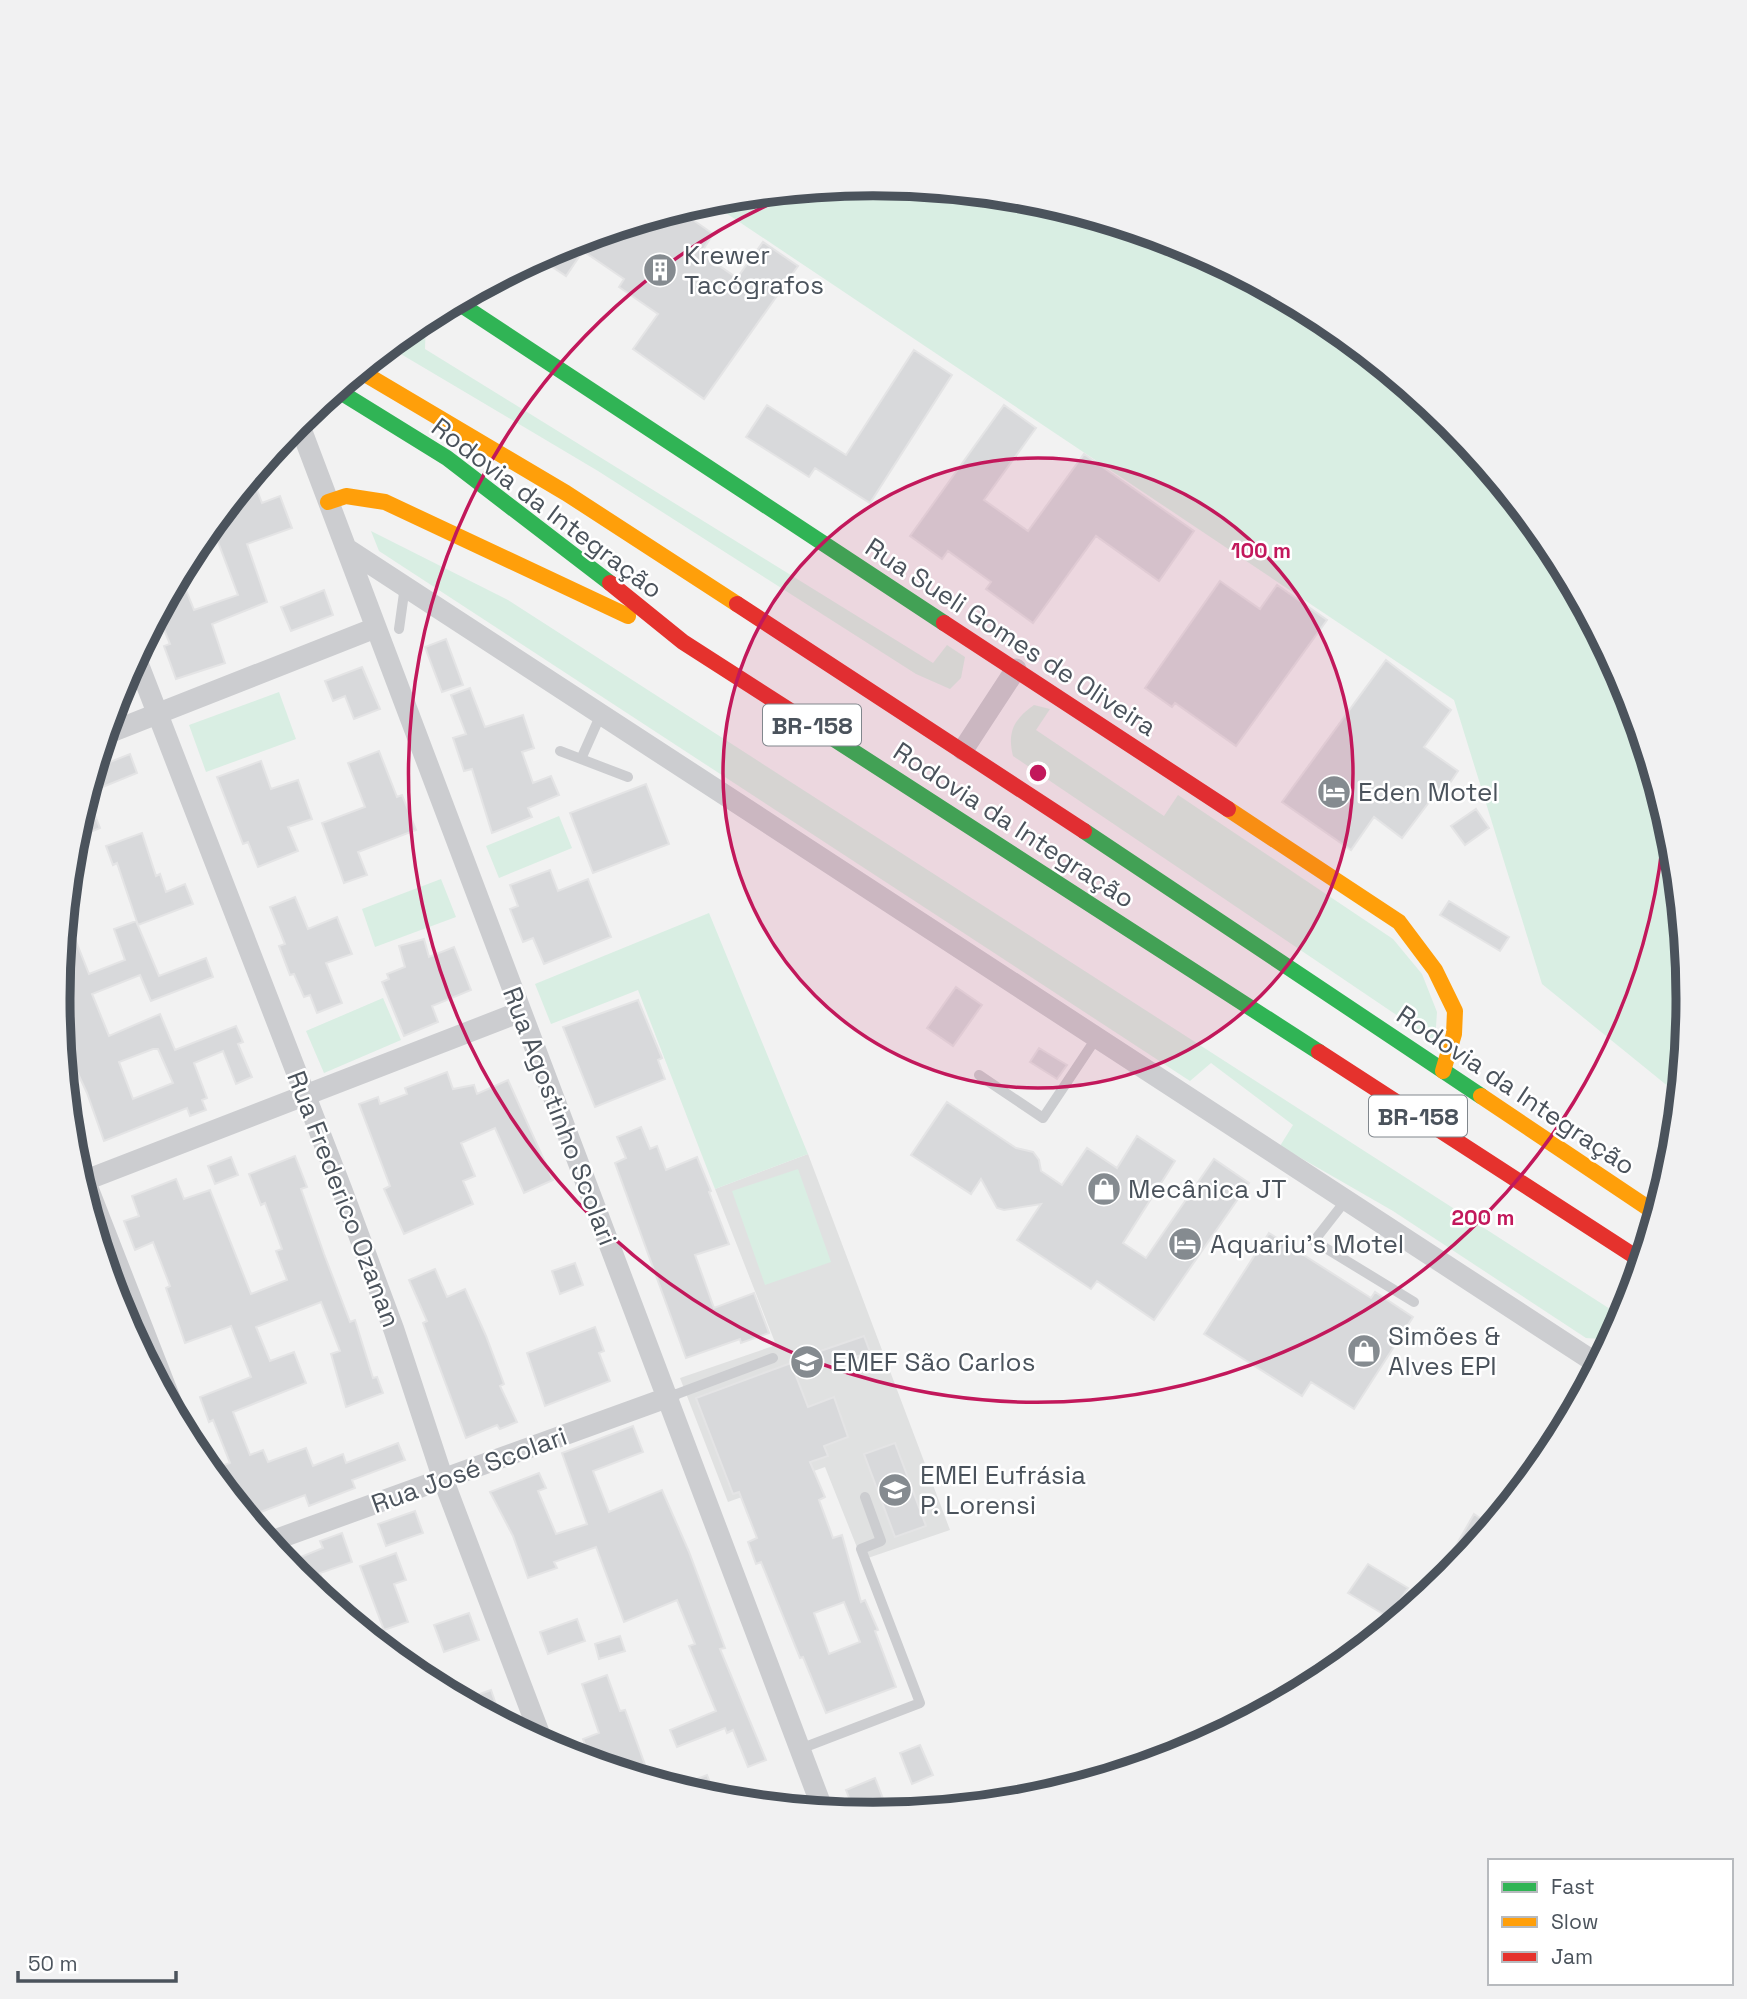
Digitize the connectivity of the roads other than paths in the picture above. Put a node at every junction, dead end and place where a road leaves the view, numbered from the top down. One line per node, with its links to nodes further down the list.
1 (466, 308): 11 (main road, Rua Sueli Gomes de Oliveira)
2 (368, 376): 16 (main road, Rodovia da Integração / BR-158)
3 (344, 395): 10 (main road, Rodovia da Integração / BR-158)
4 (303, 434): 5 (street, Rua Agostinho Scolari)
5 (328, 502): 6 (street, Rua Agostinho Scolari); 10 (main road)
6 (349, 550): 7 (street); 8 (street, Rua Agostinho Scolari)
7 (405, 586): 9 (lane); 14 (street)
8 (375, 628): 13 (street); 21 (street, Rua Agostinho Scolari)
9 (398, 629)
10 (683, 642): 30 (main road, Rodovia da Integração / BR-158)
11 (1016, 669): 16 (street); 23 (main road, Rua Sueli Gomes de Oliveira)
12 (141, 670): 13 (street, Rua Frederico Ozanan)
13 (158, 713): 15 (street); 25 (street, Rua Frederico Ozanan)
14 (601, 714): 18 (lane); 22 (street)
15 (117, 729)
16 (963, 750): 19 (main road); 23 (main road, Rodovia da Integração / BR-158)
17 (560, 751): 18 (lane)
18 (581, 759): 20 (lane)
19 (950, 770)
20 (628, 777)
21 (520, 1012): 25 (street); 35 (street, Rua Agostinho Scolari)
22 (1097, 1037): 24 (lane); 27 (street)
23 (1443, 1071): 28 (main road, Rodovia da Integração / BR-158)
24 (979, 1075)
25 (305, 1095): 26 (street); 36 (street, Rua Frederico Ozanan)
26 (90, 1178)
27 (1346, 1200): 31 (lane); 34 (street)
28 (1649, 1209)
29 (110, 1249): 32 (street)
30 (1635, 1256)
31 (1414, 1302)
32 (149, 1346)
33 (773, 1358): 35 (lane)
34 (1591, 1360)
35 (669, 1397): 36 (street, Rua José Scolari); 40 (street, Rua Agostinho Scolari)
36 (443, 1479): 38 (street, Rua José Scolari); 39 (street, Rua Frederico Ozanan)
37 (865, 1497): 40 (lane)
38 (278, 1539)
39 (538, 1729)
40 (800, 1749): 41 (street, Rua Agostinho Scolari)
41 (819, 1801)

